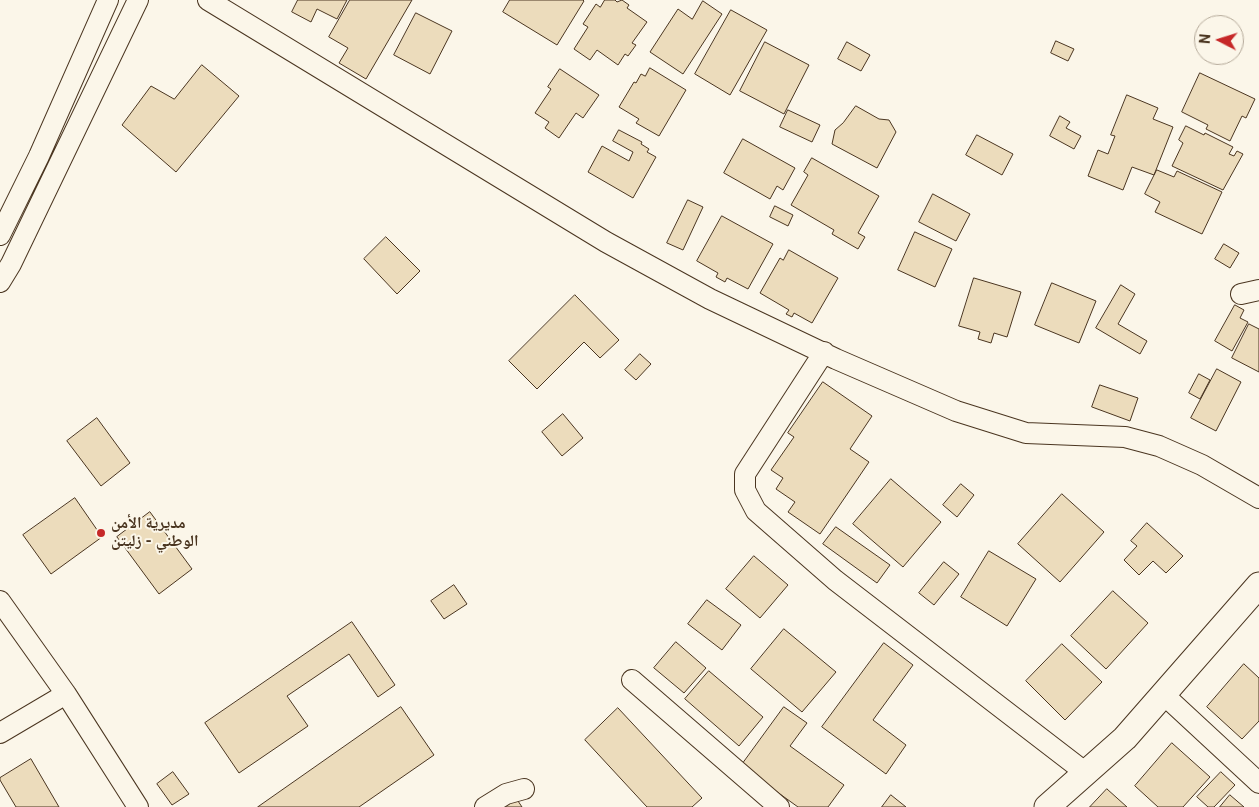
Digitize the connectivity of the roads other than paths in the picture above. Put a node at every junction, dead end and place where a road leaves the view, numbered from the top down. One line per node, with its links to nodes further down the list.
1 (108, 0): 4 (street)
2 (138, 0): 5 (street)
3 (208, 0): 6 (street)
4 (0, 235)
5 (0, 282)
6 (824, 352): 7 (street); 14 (street)
7 (1259, 498)
8 (1259, 585): 12 (street)
9 (0, 600): 11 (street)
10 (632, 680): 19 (street)
11 (66, 694): 13 (street); 17 (street)
12 (1163, 694): 14 (street); 15 (street)
13 (0, 733)
14 (1086, 773): 20 (street)
15 (1259, 783)
16 (524, 789): 18 (street)
17 (138, 807)
18 (485, 807)
19 (779, 807)
20 (1047, 807)

